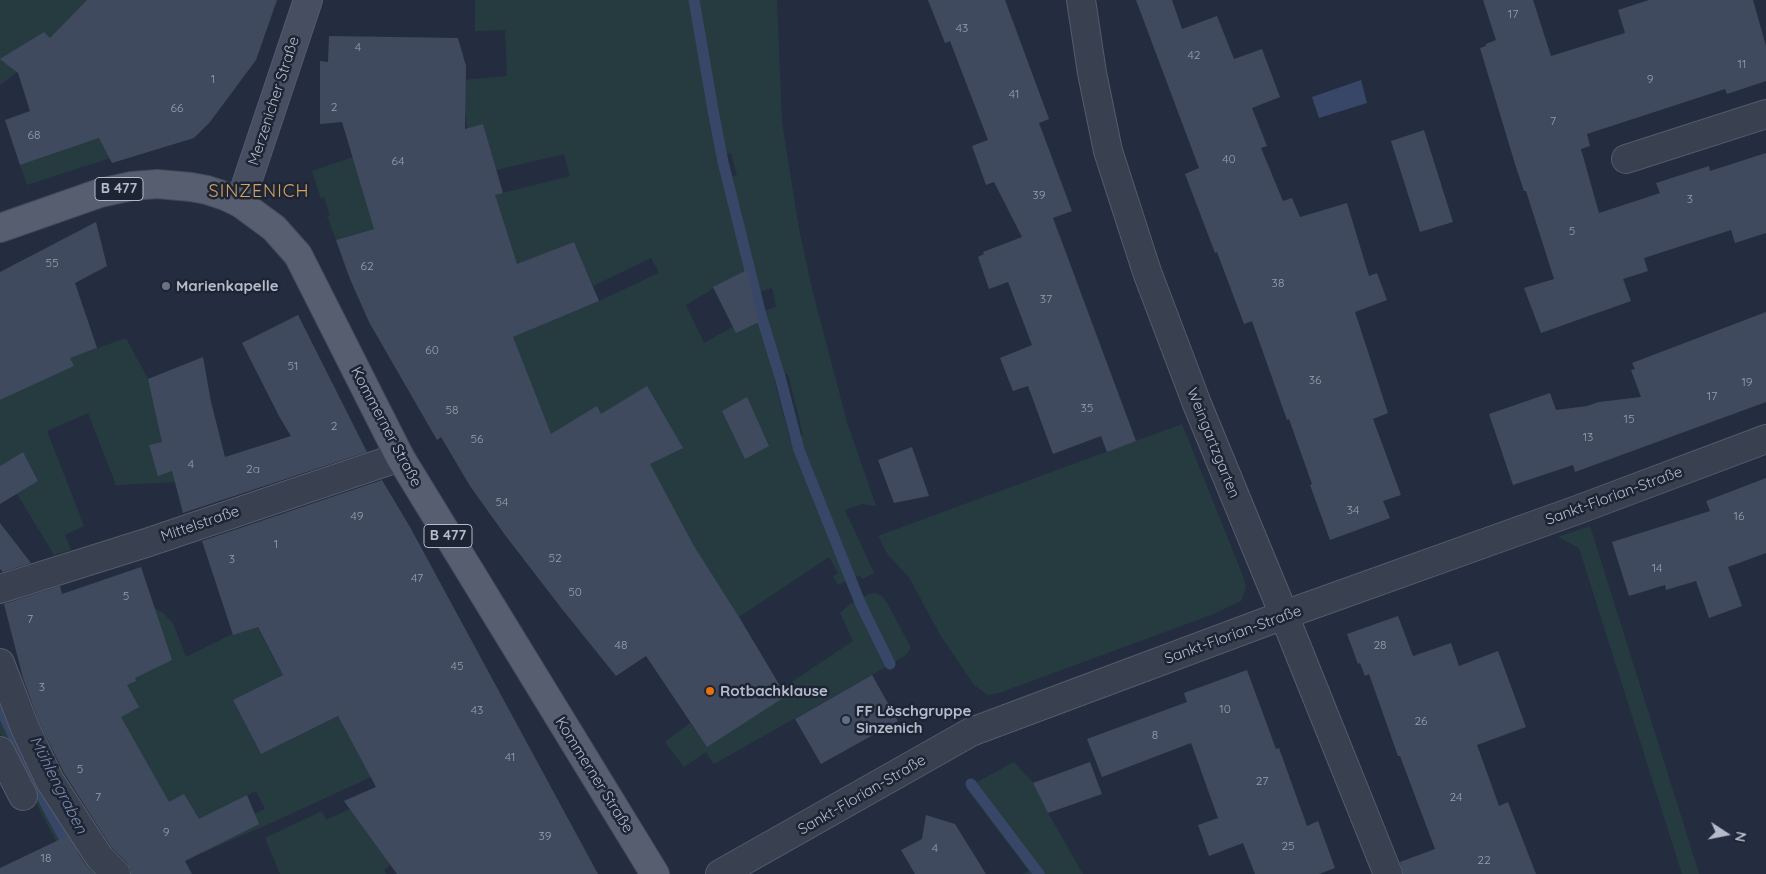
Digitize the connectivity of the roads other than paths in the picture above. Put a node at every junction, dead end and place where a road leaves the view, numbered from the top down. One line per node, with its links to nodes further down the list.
1 (308, 0): 5 (street, Merzenicher Straße)
2 (1081, 0): 10 (street, Weingartzgarten)
3 (1766, 114): 4 (street)
4 (1626, 159)
5 (240, 203): 6 (main road, Kommerner Straße / B 477); 8 (main road, Kommerner Straße / B 477)
6 (0, 228)
7 (1766, 440): 10 (street, Sankt-Florian-Straße)
8 (400, 457): 9 (street, Mittelstraße); 15 (main road, Kommerner Straße / B 477)
9 (0, 589)
10 (1284, 615): 16 (street, Sankt-Florian-Straße); 17 (street, Weingartzgarten)
11 (2, 684): 14 (street)
12 (0, 750): 13 (street)
13 (23, 796)
14 (116, 874)
15 (656, 874)
16 (720, 874)
17 (1388, 874)

